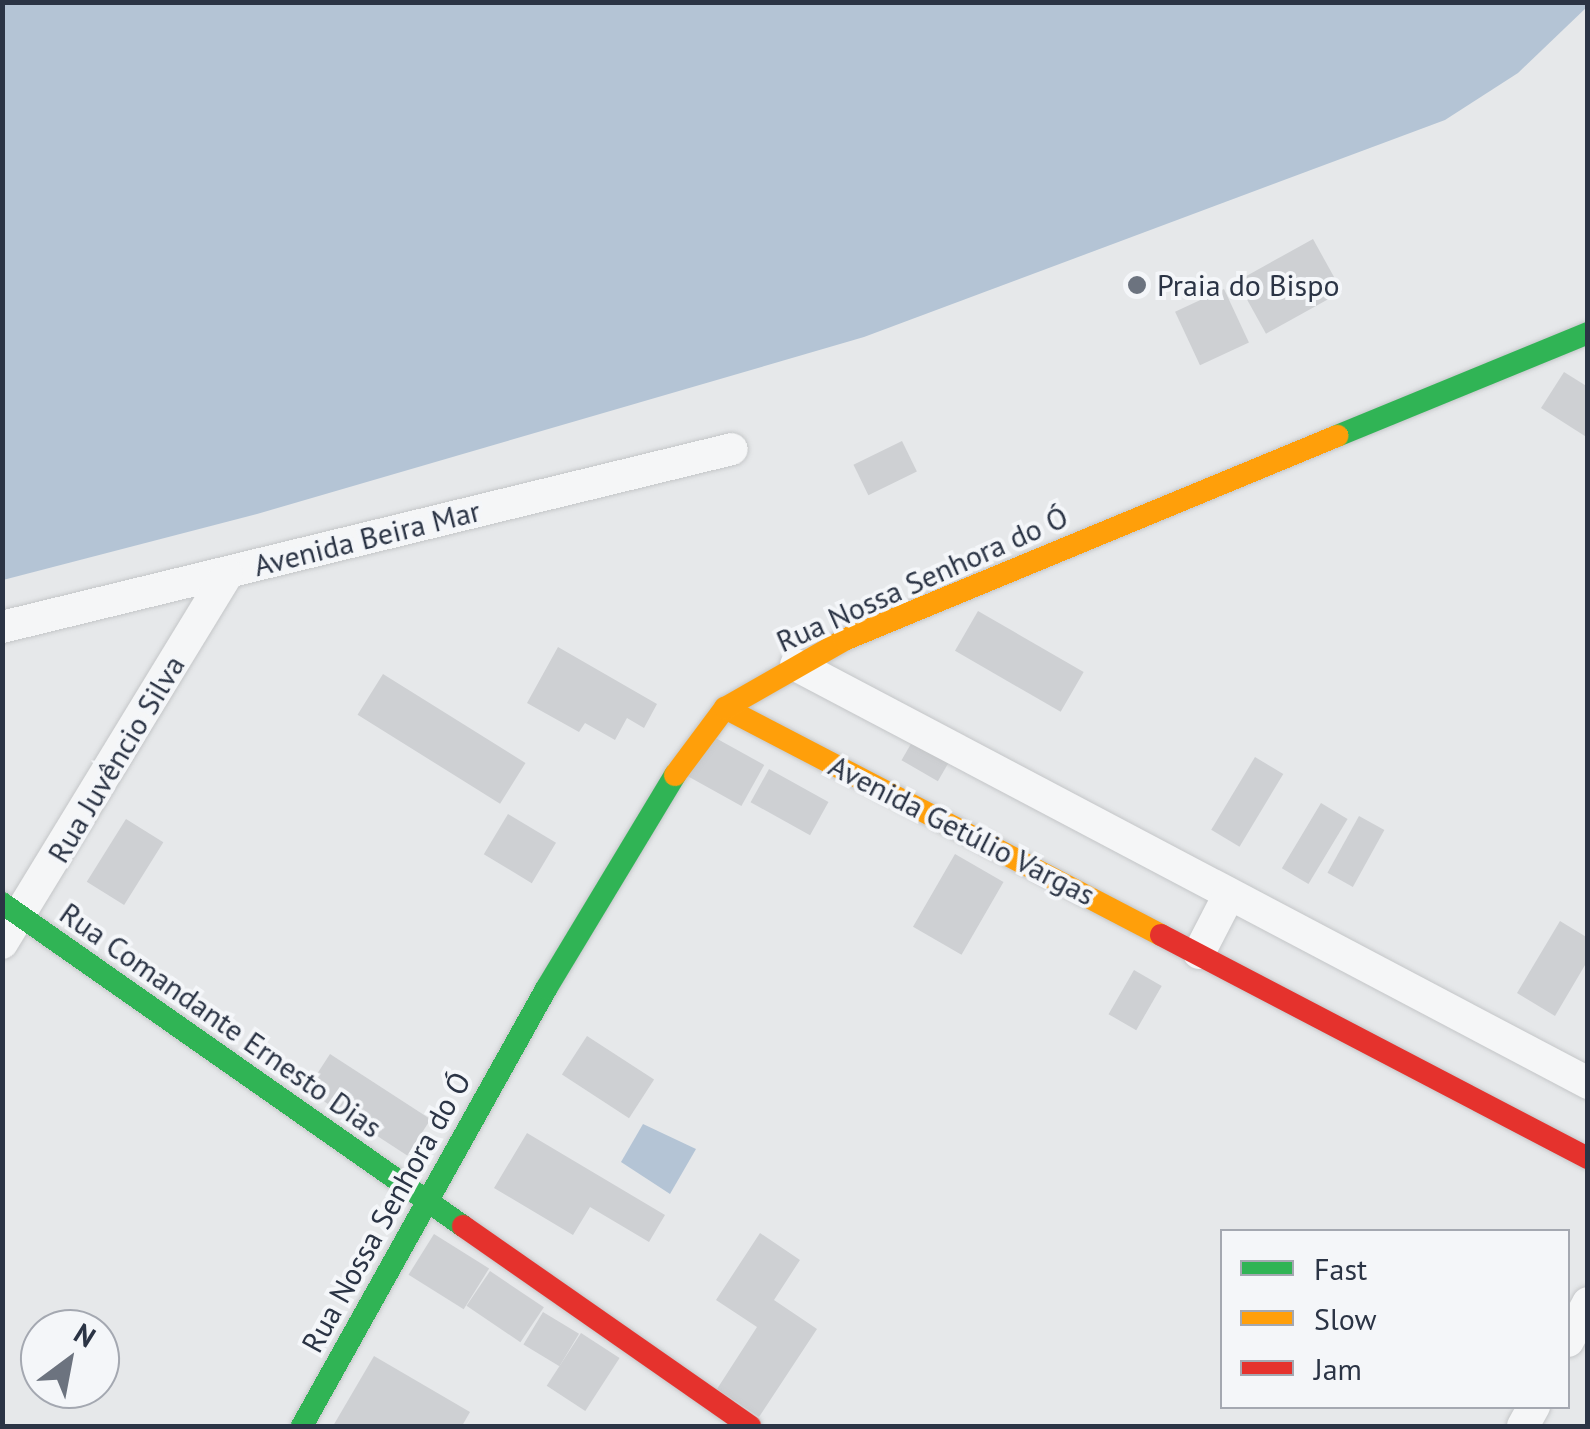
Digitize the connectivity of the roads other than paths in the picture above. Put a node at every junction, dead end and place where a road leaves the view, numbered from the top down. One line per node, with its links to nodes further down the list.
1 (1583, 339): 5 (street, Rua Nossa Senhora do Ó)
2 (732, 449): 3 (street, Avenida Beira Mar)
3 (227, 574): 4 (street, Avenida Beira Mar); 8 (street, Rua Juvêncio Silva)
4 (2, 627)
5 (796, 665): 6 (street, Rua Nossa Senhora do Ó); 7 (street)
6 (725, 708): 10 (street, Avenida Getúlio Vargas); 13 (street, Rua Nossa Senhora do Ó)
7 (1229, 895): 10 (street); 11 (street)
8 (12, 908): 9 (street, Rua Juvêncio Silva); 13 (street, Rua Comandante Ernesto Dias)
9 (2, 943)
10 (1199, 953): 12 (street, Avenida Getúlio Vargas)
11 (1588, 1083)
12 (1588, 1158)
13 (423, 1200): 16 (street, Rua Nossa Senhora do Ó); 17 (street, Rua Comandante Ernesto Dias)
14 (1588, 1303): 15 (street)
15 (1570, 1337)
16 (302, 1426)
17 (750, 1426)

